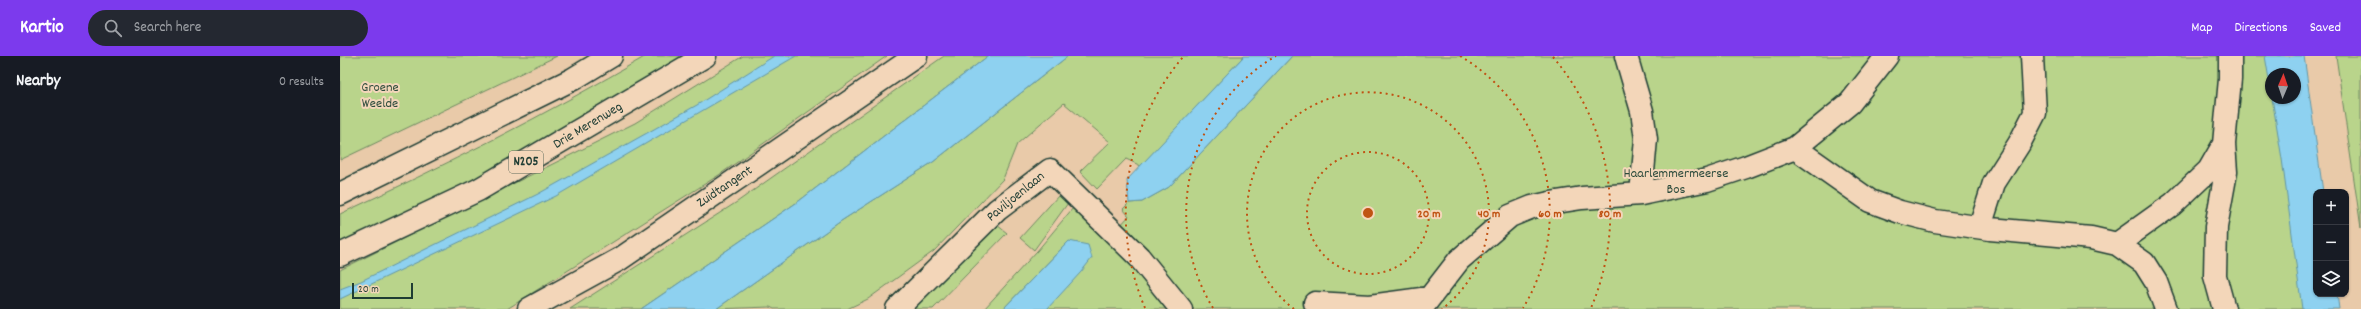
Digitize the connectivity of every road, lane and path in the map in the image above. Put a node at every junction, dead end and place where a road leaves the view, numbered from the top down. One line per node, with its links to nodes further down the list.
1 (611, 56): 10 (main road)
2 (704, 56): 14 (main road, Drie Merenweg / N205)
3 (916, 56): 17 (main road, Zuidtangent)
4 (1626, 56): 11 (main road)
5 (1887, 56): 9 (main road)
6 (2032, 56): 12 (main road)
7 (2230, 56): 8 (main road)
8 (2224, 144): 13 (main road); 21 (main road)
9 (1795, 148): 11 (main road); 12 (main road)
10 (340, 194)
11 (1641, 194): 16 (main road)
12 (1980, 227): 13 (main road)
13 (2117, 244): 20 (main road)
14 (340, 255)
15 (1315, 303): 16 (main road)
16 (1425, 303)
17 (529, 309)
18 (897, 309): 19 (main road, Paviljoenlaan)
19 (1181, 309)
20 (2166, 309)
21 (2224, 309)

